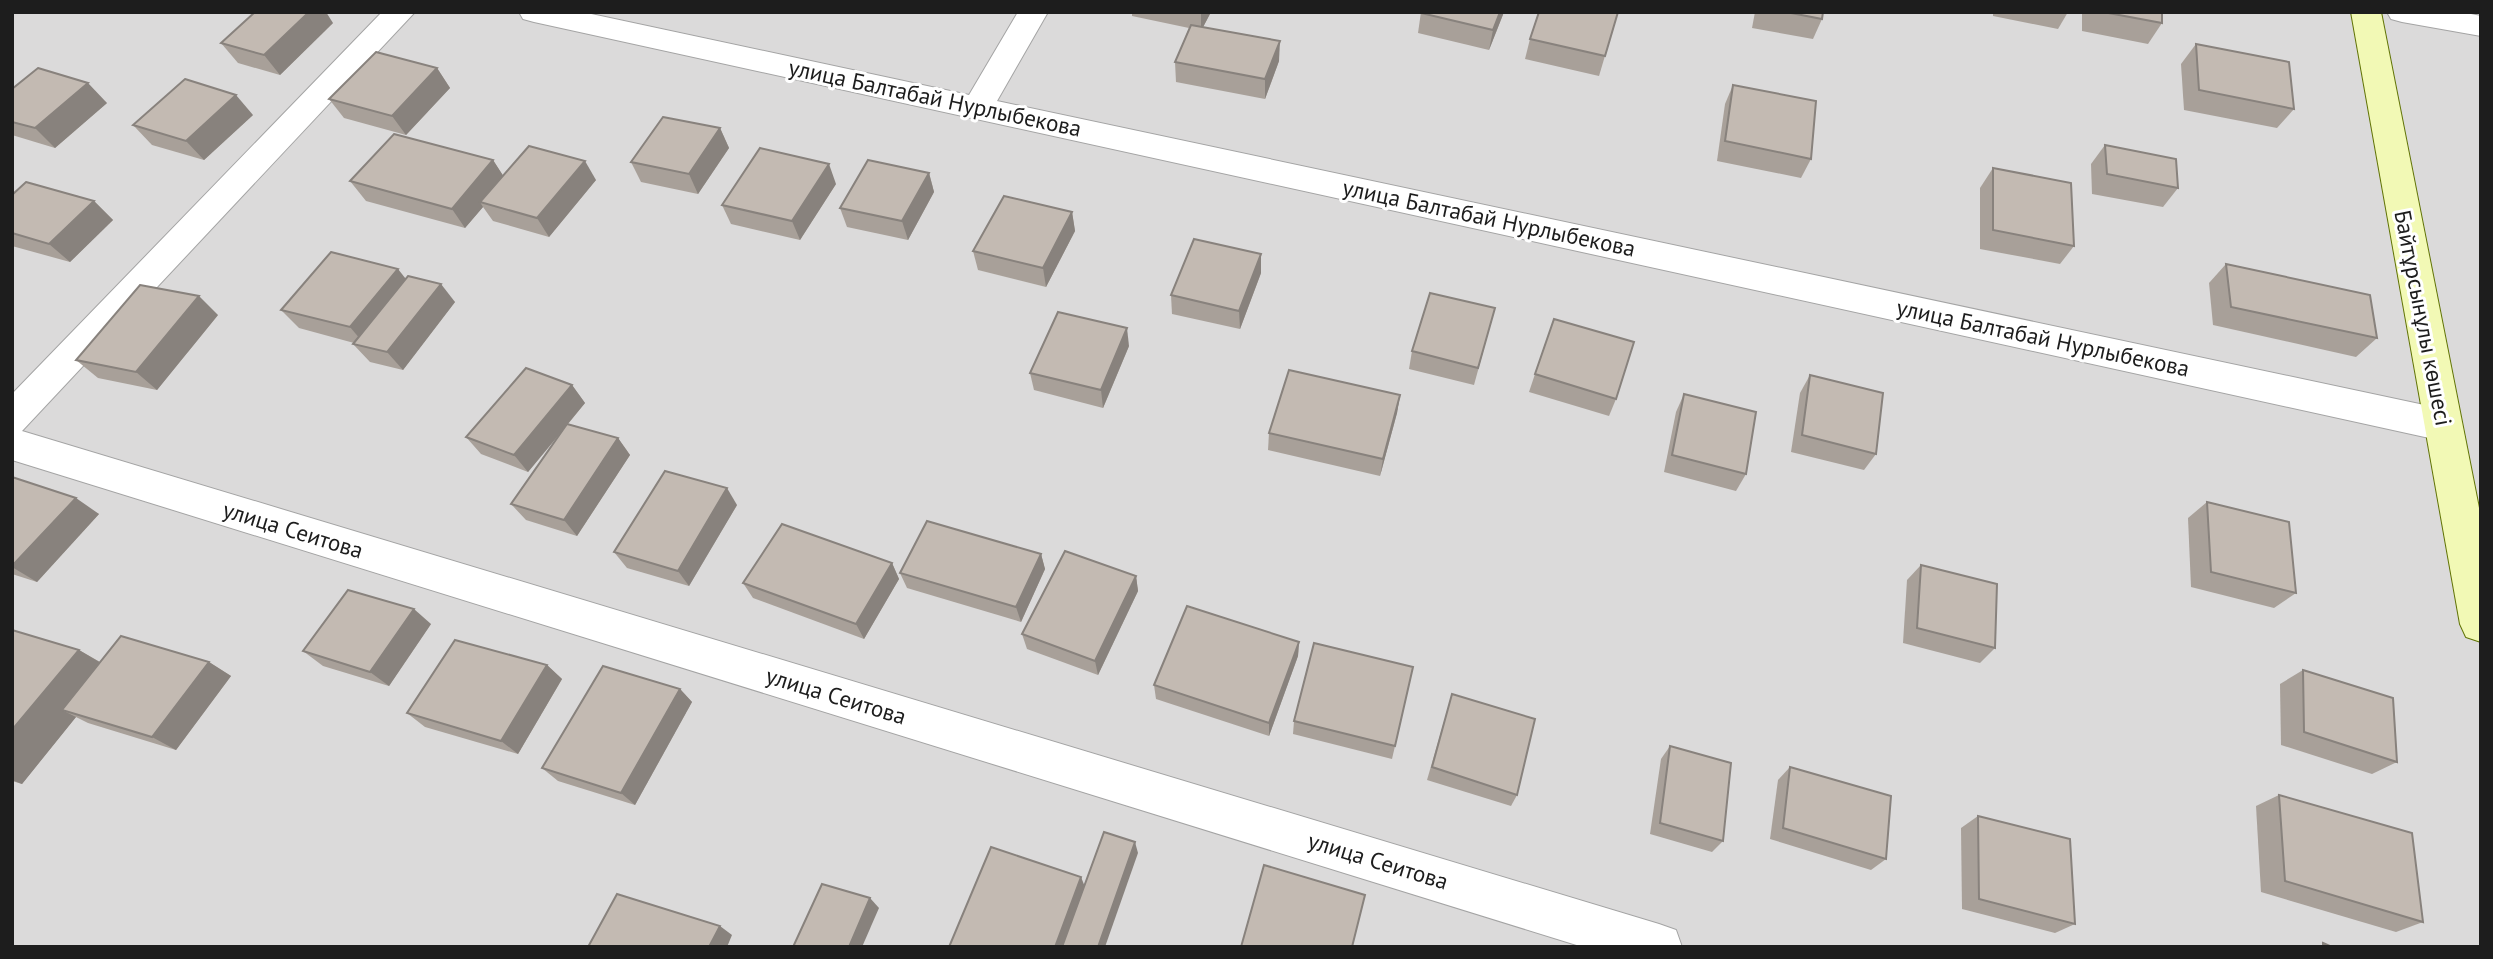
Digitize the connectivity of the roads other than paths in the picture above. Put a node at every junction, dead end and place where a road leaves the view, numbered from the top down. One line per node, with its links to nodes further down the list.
1 (400, 12): 8 (street)
2 (534, 12): 7 (street, улица Балтабай Нурлыбекова)
3 (1033, 12): 7 (street)
4 (2366, 12): 9 (main road, Байтұрсынұлы көшесі)
5 (2402, 12): 6 (street)
6 (2481, 26)
7 (978, 107): 9 (street, улица Балтабай Нурлыбекова)
8 (12, 419)
9 (2443, 425): 11 (main road, Байтұрсынұлы көшесі)
10 (12, 444): 13 (street, улица Сеитова)
11 (2468, 490): 12 (main road, Байтұрсынұлы көшесі)
12 (2481, 624)
13 (1659, 947)

